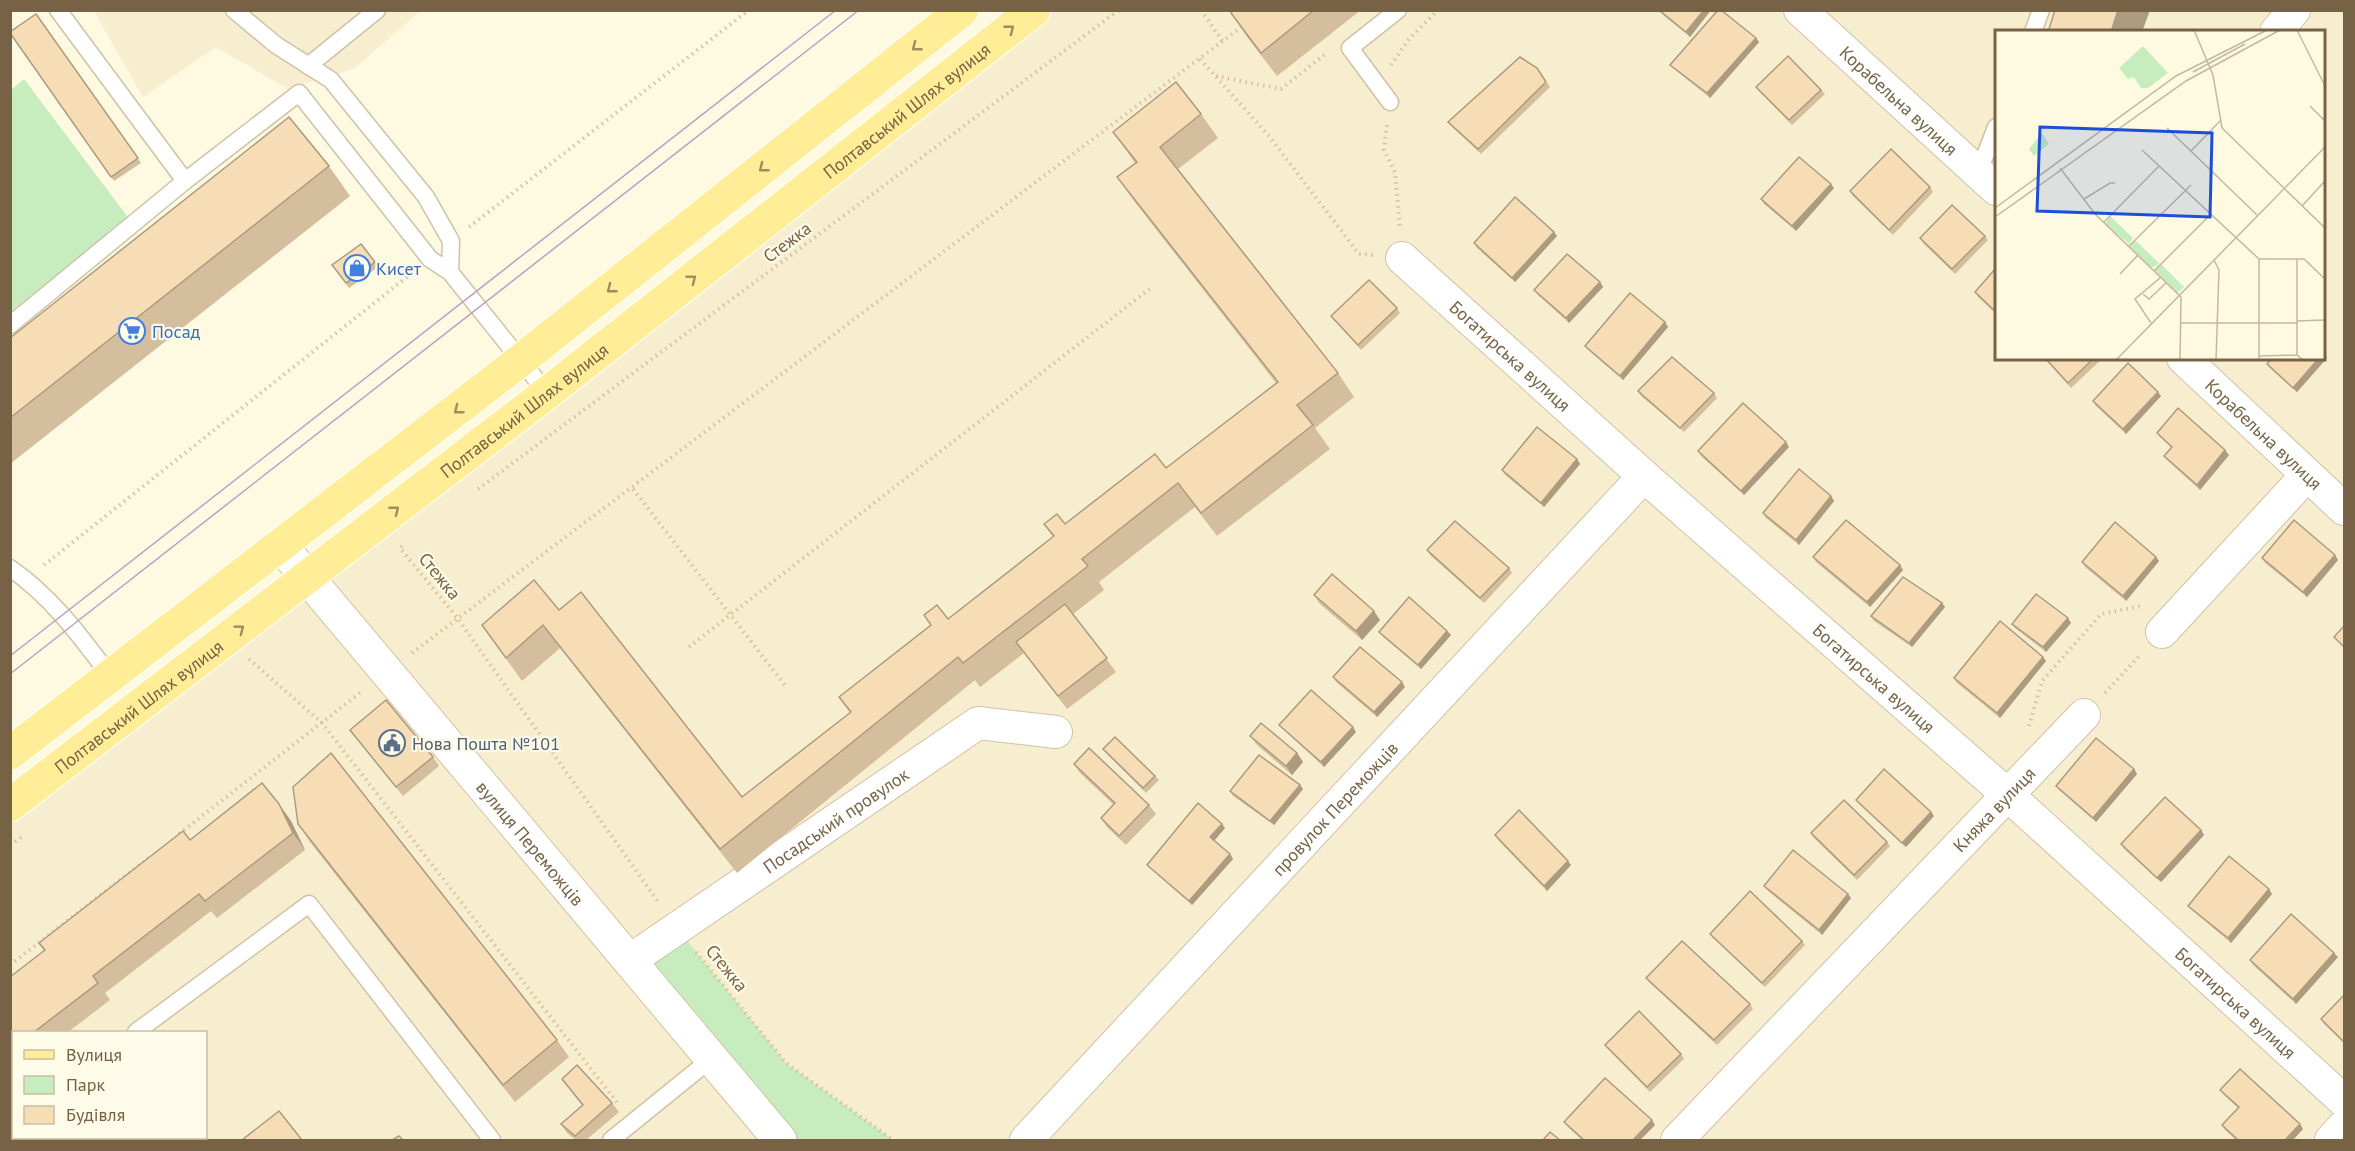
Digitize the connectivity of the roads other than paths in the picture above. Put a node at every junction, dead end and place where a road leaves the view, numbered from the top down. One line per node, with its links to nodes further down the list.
1 (58, 10): 15 (lane)
2 (234, 10): 12 (lane)
3 (377, 10): 12 (lane)
4 (962, 10): 20 (main road, one-way to 20)
5 (1034, 10): 22 (main road, Полтавський Шлях вулиця, one-way to 5)
6 (1398, 10): 13 (lane)
7 (1800, 10): 16 (street, Корабельна вулиця)
8 (2041, 10): 10 (lane)
9 (2294, 10): 11 (street)
10 (2034, 30)
11 (2278, 30)
12 (308, 66): 18 (lane)
13 (1390, 102)
14 (1995, 133): 16 (lane)
15 (185, 181): 18 (lane); 19 (lane)
16 (1987, 182)
17 (1402, 258): 24 (street, Богатирська вулиця)
18 (450, 272): 20 (lane)
19 (10, 325)
20 (521, 360): 22 (lane); 26 (main road, one-way to 26)
21 (2185, 360): 23 (street, Корабельна вулиця)
22 (547, 393): 28 (main road, Полтавський Шлях вулиця, one-way to 22)
23 (2307, 475): 25 (street, Корабельна вулиця); 29 (street)
24 (1644, 476): 34 (street, Богатирська вулиця); 44 (street, провулок Переможців)
25 (2344, 510)
26 (281, 546): 28 (street, вулиця Переможців); 30 (main road)
27 (10, 568): 30 (lane)
28 (307, 579): 35 (main road, Полтавський Шлях вулиця, one-way to 28); 36 (street, вулиця Переможців)
29 (2155, 619)
30 (111, 677): 33 (main road)
31 (2084, 715): 34 (street, Княжа вулиця)
32 (1056, 732): 36 (street, Посадський провулок)
33 (10, 753)
34 (2009, 796): 39 (street, Богатирська вулиця); 45 (street, Княжа вулиця)
35 (10, 805)
36 (629, 961): 38 (street, вулиця Переможців)
37 (137, 1031): 41 (lane)
38 (711, 1059): 42 (lane); 43 (street, вулиця Переможців)
39 (2344, 1101)
40 (2344, 1126): 46 (street)
41 (492, 1140)
42 (611, 1140)
43 (780, 1140)
44 (1026, 1140)
45 (1677, 1140)
46 (2331, 1140)

